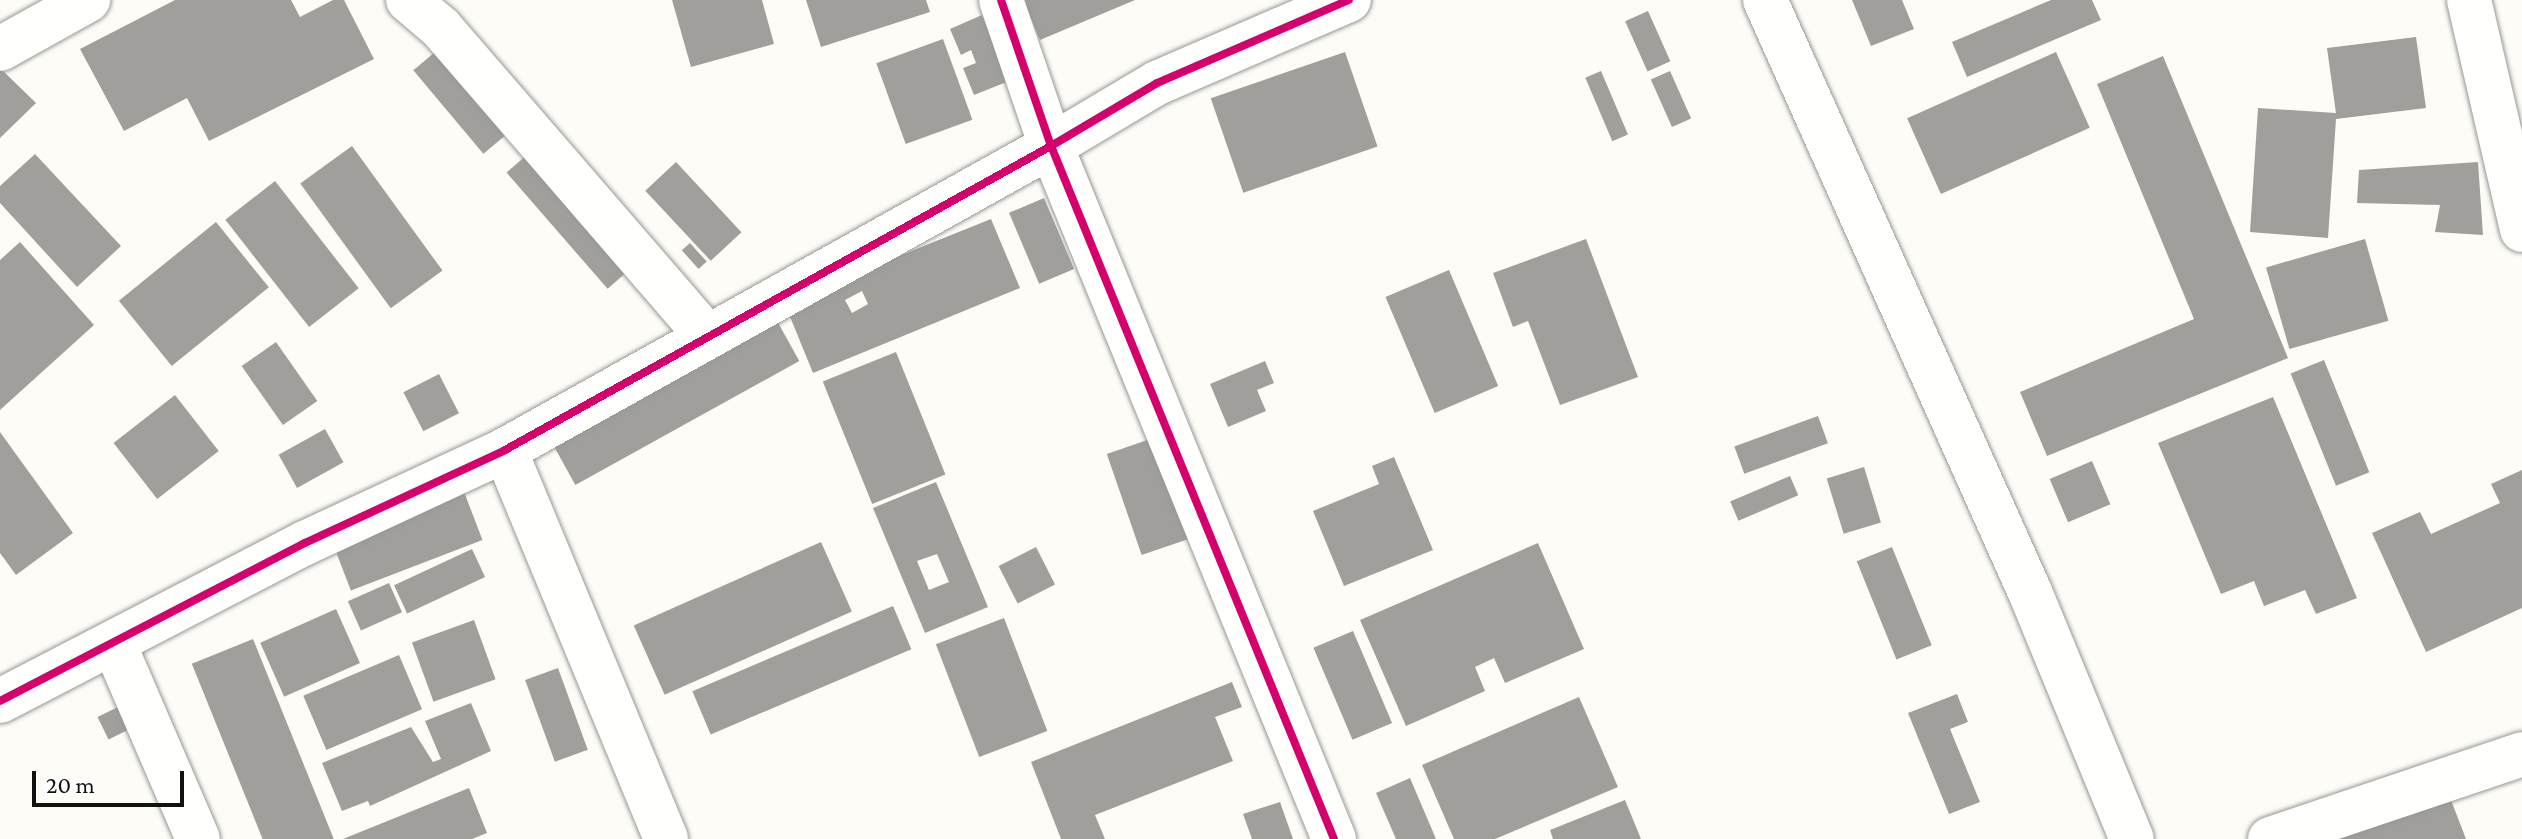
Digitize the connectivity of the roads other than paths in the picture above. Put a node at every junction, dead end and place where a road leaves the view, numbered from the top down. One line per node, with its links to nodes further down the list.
1 (88, 0): 7 (street)
2 (408, 0): 10 (street)
3 (1001, 0): 8 (street)
4 (1349, 0): 8 (street)
5 (1765, 0): 18 (street)
6 (2469, 0): 9 (street)
7 (0, 49)
8 (1051, 146): 10 (street); 17 (street)
9 (2522, 230)
10 (706, 335): 11 (street)
11 (505, 450): 12 (street); 16 (street)
12 (114, 644): 13 (street); 15 (street)
13 (0, 701)
14 (2522, 754): 19 (street)
15 (198, 839)
16 (666, 839)
17 (1334, 839)
18 (2132, 839)
19 (2270, 839)

